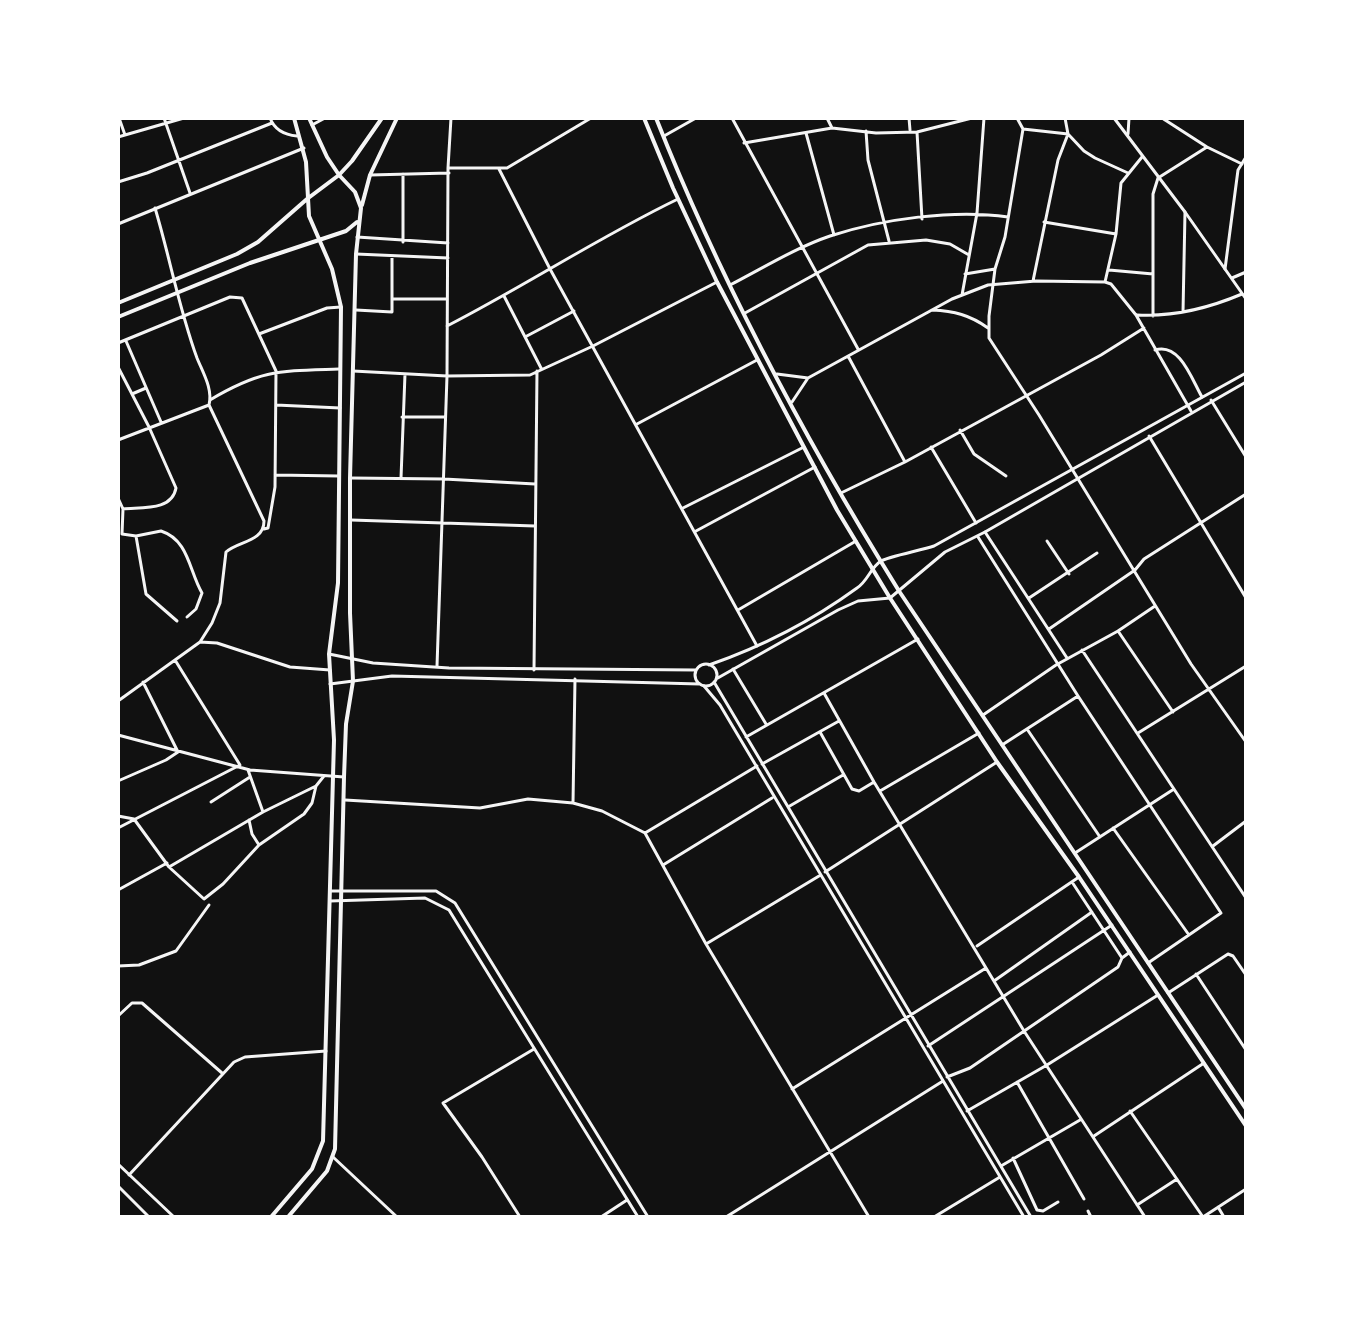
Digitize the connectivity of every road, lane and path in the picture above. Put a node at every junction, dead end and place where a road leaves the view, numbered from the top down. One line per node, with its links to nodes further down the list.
1 (119, 118): 35 (street)
2 (164, 118): 26 (street)
3 (184, 118): 26 (street)
4 (294, 118): 38 (main road)
5 (309, 118): 27 (main road)
6 (325, 118): 27 (street)
7 (382, 118): 52 (main road)
8 (397, 118): 53 (main road)
9 (451, 118): 48 (street)
10 (591, 118): 47 (street)
11 (644, 118): 59 (main road)
12 (656, 118): 36 (main road)
13 (696, 118): 36 (street)
14 (732, 118): 40 (street)
15 (827, 118): 28 (street)
16 (909, 118): 31 (street)
17 (972, 118): 25 (street)
18 (984, 118): 63 (street)
19 (1017, 118): 29 (street)
20 (1065, 118): 34 (street)
21 (1114, 118): 39 (street)
22 (1129, 118): 39 (street)
23 (1162, 118): 41 (street)
24 (271, 120): 38 (street); 45 (street)
25 (957, 120): 32 (street)
26 (166, 124): 35 (street); 45 (street)
27 (312, 125): 52 (main road)
28 (832, 128): 30 (street); 33 (street)
29 (1023, 129): 34 (street); 64 (street)
30 (866, 131): 31 (street); 68 (street)
31 (910, 131): 32 (street)
32 (917, 132): 65 (street)
33 (806, 133): 40 (street); 71 (street)
34 (1068, 134): 49 (street); 67 (street)
35 (125, 135): 37 (street)
36 (664, 136): 96 (main road)
37 (118, 137)
38 (301, 137): 42 (main road)
39 (1127, 137): 43 (street)
40 (744, 143): 77 (street)
41 (1207, 147): 46 (street); 55 (street)
42 (304, 148): 57 (street); 58 (main road)
43 (1142, 157): 49 (street); 55 (street)
44 (1246, 157): 46 (street)
45 (179, 159): 56 (street); 57 (street)
46 (1242, 164): 51 (street)
47 (499, 169): 48 (street); 82 (street)
48 (448, 171): 50 (street); 76 (street)
49 (1128, 173): 70 (street)
50 (403, 174): 53 (street); 74 (street)
51 (1238, 174): 54 (street); 84 (street)
52 (339, 175): 58 (main road); 61 (main road)
53 (370, 175): 61 (main road)
54 (1246, 176)
55 (1158, 178): 62 (street); 89 (street)
56 (118, 182)
57 (190, 193): 60 (street)
58 (307, 199): 73 (main road); 91 (main road)
59 (678, 199): 82 (street); 93 (main road)
60 (155, 208): 69 (street); 91 (street)
61 (361, 208): 66 (main road)
62 (1185, 212): 84 (street); 109 (street)
63 (977, 213): 64 (street); 65 (street); 79 (street)
64 (1008, 217): 83 (street)
65 (922, 219): 68 (street)
66 (358, 221): 72 (main road); 73 (main road)
67 (1044, 222): 70 (street); 92 (street)
68 (886, 223): 71 (street); 75 (street)
69 (118, 224)
70 (1116, 234): 85 (street)
71 (834, 235): 77 (street)
72 (357, 237): 74 (street); 78 (main road)
73 (320, 239): 97 (main road); 105 (main road)
74 (403, 242): 76 (street)
75 (889, 242): 79 (street); 87 (street)
76 (448, 243): 81 (street)
77 (802, 248): 87 (street); 96 (street)
78 (356, 254): 80 (street); 106 (main road)
79 (969, 255): 88 (street)
80 (392, 256): 81 (street); 101 (street)
81 (448, 258): 102 (street)
82 (550, 269): 100 (street); 108 (street)
83 (995, 269): 88 (street); 95 (street)
84 (1225, 269): 90 (street)
85 (1109, 270): 89 (street); 94 (street)
86 (1246, 272): 90 (street)
87 (816, 273): 110 (street); 123 (street)
88 (965, 274): 99 (street)
89 (1154, 274): 112 (street)
90 (1232, 278): 98 (street)
91 (176, 279): 97 (street); 104 (main road)
92 (1033, 281): 94 (street); 95 (street)
93 (717, 282): 122 (street); 126 (main road)
94 (1105, 282): 111 (street)
95 (995, 284): 99 (street); 117 (street)
96 (730, 285): 110 (main road)
97 (178, 292): 113 (main road); 114 (street)
98 (1242, 294): 103 (street); 109 (street)
99 (962, 295): 107 (street)
100 (504, 296): 115 (street); 119 (street)
101 (392, 299): 102 (street); 106 (street)
102 (447, 299): 115 (street)
103 (1246, 299)
104 (118, 303)
105 (341, 307): 118 (street); 128 (main road)
106 (354, 310): 131 (main road)
107 (932, 310): 117 (street); 123 (street)
108 (574, 311): 119 (street); 122 (street)
109 (1183, 312): 112 (street)
110 (745, 313): 134 (main road)
111 (1136, 315): 112 (street); 116 (street)
112 (1153, 316)
113 (118, 317)
114 (182, 317): 118 (street); 120 (street); 144 (street)
115 (447, 326): 135 (street)
116 (1144, 328): 124 (street); 140 (street)
117 (988, 329): 140 (street)
118 (259, 334): 130 (street)
119 (525, 337): 129 (street)
120 (126, 340): 121 (street); 138 (street)
121 (118, 343)
122 (593, 346): 129 (street); 152 (street)
123 (858, 349): 125 (street)
124 (1155, 350): 141 (street); 146 (street)
125 (848, 356): 136 (street); 160 (street)
126 (758, 359): 152 (street); 157 (main road)
127 (118, 367): 139 (street)
128 (341, 369): 130 (street); 147 (main road)
129 (539, 370): 135 (street); 170 (street)
130 (276, 371): 144 (street); 145 (street)
131 (353, 371): 133 (street); 166 (main road)
132 (1246, 373): 141 (street)
133 (405, 374): 135 (street); 149 (street)
134 (777, 374): 136 (street); 143 (main road)
135 (447, 376): 150 (street)
136 (808, 378): 143 (street)
137 (1246, 382): 142 (street)
138 (146, 388): 139 (street); 151 (street)
139 (132, 394): 153 (street)
140 (1026, 395): 154 (street); 162 (street)
141 (1202, 397): 146 (street)
142 (1211, 400): 148 (street); 159 (street)
143 (792, 402): 171 (main road)
144 (209, 403): 151 (street); 181 (street)
145 (275, 405): 147 (street); 163 (street)
146 (1187, 405): 148 (street); 162 (street)
147 (340, 408): 164 (main road)
148 (1191, 411): 155 (street)
149 (402, 417): 150 (street); 167 (street)
150 (444, 417): 169 (street)
151 (161, 422): 153 (street)
152 (637, 424): 174 (street)
153 (149, 427): 156 (street); 175 (street)
154 (960, 430): 158 (street); 165 (street)
155 (1149, 436): 168 (street); 177 (street)
156 (118, 440)
157 (804, 447): 161 (main road); 174 (street)
158 (931, 447): 160 (street); 178 (street)
159 (1246, 457)
160 (905, 462): 171 (street)
161 (815, 467): 182 (street); 187 (main road)
162 (1072, 470): 168 (street); 178 (street)
163 (275, 475): 164 (street); 181 (street)
164 (340, 476): 209 (main road)
165 (1006, 476)
166 (350, 478): 167 (street); 176 (main road)
167 (401, 478): 169 (street)
168 (1077, 478): 183 (street); 192 (street)
169 (444, 479): 170 (street); 179 (street)
170 (535, 484): 180 (street)
171 (840, 493): 190 (main road)
172 (1246, 494): 177 (street)
173 (118, 498): 175 (street)
174 (683, 508): 182 (street)
175 (123, 509): 184 (street)
176 (350, 520): 179 (street); 212 (main road)
177 (1202, 522): 192 (street); 197 (street)
178 (977, 523): 190 (street)
179 (440, 524): 180 (street); 216 (street)
180 (535, 526): 220 (street)
181 (264, 529): 205 (street)
182 (696, 531): 199 (street)
183 (985, 532): 186 (street); 196 (street)
184 (120, 535): 185 (street)
185 (136, 536): 200 (street); 201 (street)
186 (977, 536): 194 (street); 214 (street)
187 (856, 541): 191 (main road); 199 (street)
188 (1047, 541): 193 (street)
189 (1097, 553): 193 (street)
190 (881, 561): 191 (street); 194 (main road)
191 (872, 568): 195 (main road); 207 (street)
192 (1135, 570): 198 (street); 202 (street)
193 (1069, 574): 196 (street)
194 (899, 591): 195 (street); 233 (main road)
195 (890, 598): 204 (main road); 218 (street)
196 (1029, 598): 202 (street)
197 (1246, 598)
198 (1155, 606): 203 (street); 228 (street)
199 (738, 610): 207 (street)
200 (187, 617)
201 (177, 621)
202 (1049, 629): 211 (street)
203 (1118, 631): 208 (street); 232 (street)
204 (918, 639): 229 (street); 238 (main road)
205 (200, 642): 213 (street); 219 (street)
206 (118, 646): 210 (street)
207 (757, 646): 215 (street)
208 (1082, 650): 211 (street); 239 (street)
209 (329, 654): 212 (street); 219 (main road)
210 (118, 657)
211 (1067, 658): 214 (street)
212 (353, 659): 216 (street); 224 (main road)
213 (175, 660): 225 (street); 247 (street)
214 (1059, 663): 230 (street); 233 (street)
215 (709, 665): 221 (street); 223 (street)
216 (437, 666): 220 (street)
217 (1246, 666): 228 (street)
218 (733, 669): 223 (street); 235 (street)
219 (330, 670): 226 (main road)
220 (534, 670): 221 (street)
221 (696, 670): 227 (street)
222 (575, 679): 224 (street); 227 (street); 262 (street)
223 (715, 680): 227 (street); 241 (street)
224 (353, 681): 226 (street); 253 (main road)
225 (143, 682): 231 (street); 244 (street)
226 (330, 684): 251 (main road)
227 (702, 685): 246 (street)
228 (1211, 689): 232 (street); 242 (street)
229 (824, 693): 234 (street); 235 (street)
230 (1078, 696): 236 (street); 263 (street)
231 (118, 701)
232 (1173, 712): 239 (street)
233 (983, 715): 243 (main road)
234 (839, 721): 237 (street); 255 (street)
235 (767, 725): 241 (street)
236 (1027, 729): 243 (street); 274 (street)
237 (820, 732): 246 (street); 249 (street)
238 (979, 733): 245 (main road); 258 (street)
239 (1138, 733): 257 (street)
240 (118, 735): 244 (street)
241 (746, 737): 246 (street)
242 (1246, 742)
243 (1002, 745): 277 (main road)
244 (178, 752): 247 (street); 254 (street)
245 (997, 762): 270 (street); 282 (main road)
246 (759, 765): 259 (street); 264 (street); 273 (street)
247 (239, 767): 248 (street); 267 (street)
248 (247, 769): 250 (street); 252 (street)
249 (844, 775): 255 (street); 264 (street)
250 (324, 776): 251 (street); 256 (street)
251 (333, 776): 253 (street); 285 (main road)
252 (250, 777): 261 (street); 265 (street)
253 (344, 777): 260 (main road)
254 (118, 781)
255 (874, 782): 258 (street)
256 (316, 786): 265 (street); 275 (street)
257 (1174, 789): 263 (street); 276 (street)
258 (880, 791): 270 (street)
259 (774, 797): 279 (street); 281 (street)
260 (343, 800): 262 (street); 286 (main road)
261 (211, 802)
262 (573, 803): 273 (street)
263 (1149, 804): 272 (street); 294 (street)
264 (788, 807): 280 (street)
265 (263, 812): 268 (street)
266 (118, 816): 267 (street)
267 (134, 819): 271 (street); 278 (street)
268 (249, 820): 275 (street); 278 (street)
269 (1246, 821): 276 (street)
270 (899, 823): 280 (street); 296 (street)
271 (118, 828)
272 (1113, 828): 274 (street); 294 (street)
273 (645, 833): 279 (street)
274 (1100, 837): 277 (street)
275 (259, 845): 278 (street)
276 (1213, 846): 287 (street)
277 (1075, 853): 299 (main road)
278 (168, 865): 284 (street)
279 (663, 865): 295 (street)
280 (826, 871): 281 (street); 309 (street)
281 (820, 875): 295 (street); 310 (street)
282 (1079, 877): 283 (street); 292 (main road)
283 (1072, 882): 291 (street); 296 (street)
284 (118, 890)
285 (331, 891): 286 (street); 288 (main road)
286 (340, 892): 289 (main road); 356 (street)
287 (1246, 898)
288 (330, 901): 289 (street); 315 (main road)
289 (339, 901): 313 (street); 331 (main road)
290 (209, 905): 300 (street)
291 (1092, 912): 293 (street); 304 (street)
292 (1112, 925): 293 (street); 297 (main road)
293 (1104, 930): 298 (street); 307 (street)
294 (1189, 935): 299 (street)
295 (706, 944): 322 (street)
296 (975, 947): 301 (street)
297 (1130, 952): 298 (street); 306 (main road)
298 (1122, 958): 311 (street)
299 (1148, 963): 305 (main road)
300 (118, 966)
301 (986, 968): 304 (street); 309 (street)
302 (1196, 974): 303 (street); 305 (street); 314 (street)
303 (1246, 975)
304 (994, 981): 307 (street)
305 (1168, 993): 323 (main road)
306 (1158, 995): 316 (main road); 317 (street)
307 (1004, 997): 311 (street); 312 (street)
308 (118, 1016): 318 (street)
309 (911, 1017): 310 (street); 312 (street)
310 (906, 1020): 320 (street); 322 (street)
311 (1024, 1031): 317 (street); 319 (street)
312 (928, 1046): 319 (street)
313 (535, 1049): 341 (street); 353 (street)
314 (1246, 1050)
315 (326, 1051): 318 (street); 350 (main road)
316 (1204, 1063): 324 (street); 327 (main road)
317 (1047, 1065): 321 (street); 326 (street)
318 (223, 1074): 335 (street)
319 (947, 1077): 325 (street)
320 (943, 1081): 325 (street); 330 (street)
321 (1017, 1082): 325 (street); 328 (street)
322 (792, 1089): 330 (street)
323 (1246, 1109)
324 (1130, 1111): 329 (street); 337 (street)
325 (965, 1113): 334 (street); 336 (street)
326 (1081, 1119): 328 (street); 329 (street)
327 (1246, 1126)
328 (1050, 1137): 332 (street); 340 (street)
329 (1093, 1137): 343 (street)
330 (830, 1153): 357 (street); 358 (street)
331 (333, 1157): 351 (main road); 352 (street)
332 (1013, 1158): 334 (street); 345 (street)
333 (118, 1164): 335 (street)
334 (1001, 1166): 347 (street)
335 (129, 1175): 349 (street)
336 (1000, 1177): 359 (street); 360 (street)
337 (1177, 1179): 343 (street); 344 (street)
338 (118, 1186): 348 (street)
339 (1246, 1189): 344 (street)
340 (1084, 1199)
341 (627, 1200): 354 (street); 355 (street)
342 (1058, 1202): 345 (street)
343 (1137, 1205): 362 (street)
344 (1218, 1207): 363 (street)
345 (1037, 1210): 347 (street)
346 (1088, 1211): 361 (street)
347 (1031, 1216)
348 (149, 1217)
349 (174, 1217)
350 (271, 1217)
351 (288, 1217)
352 (397, 1217)
353 (520, 1217)
354 (601, 1217)
355 (638, 1217)
356 (648, 1217)
357 (726, 1217)
358 (869, 1217)
359 (934, 1217)
360 (1024, 1217)
361 (1091, 1217)
362 (1145, 1217)
363 (1224, 1217)

